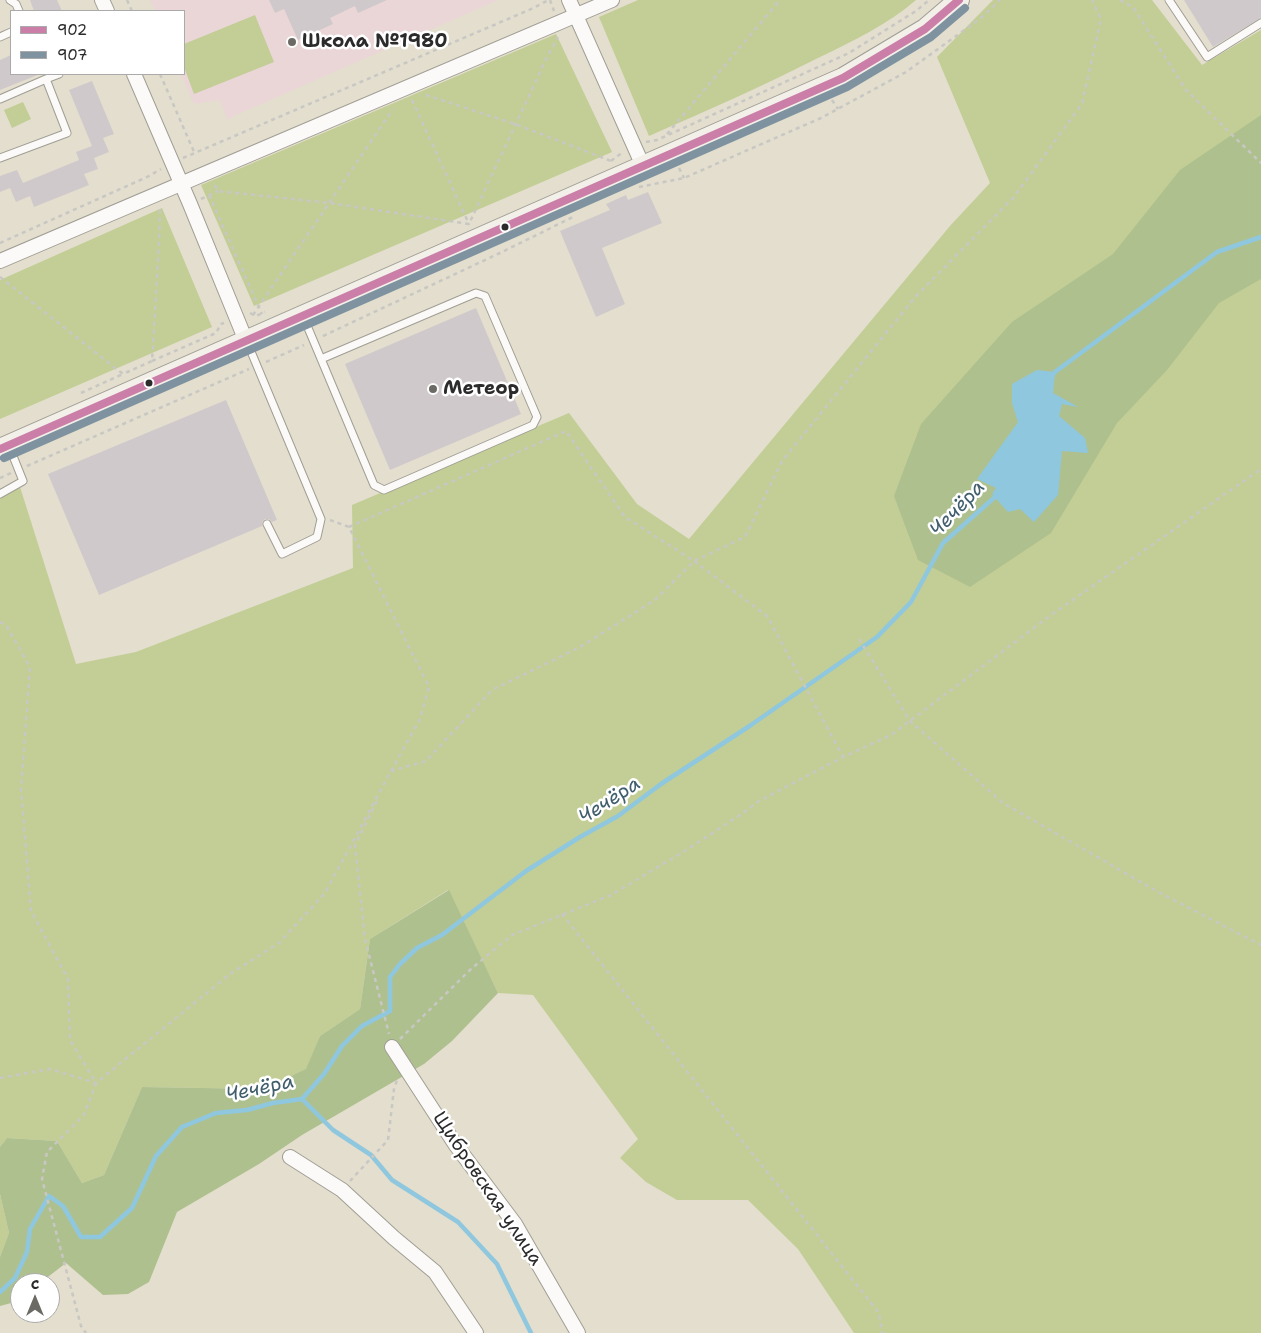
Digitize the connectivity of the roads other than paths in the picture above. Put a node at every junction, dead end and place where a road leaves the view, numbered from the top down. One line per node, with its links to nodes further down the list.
1 (10, 0): 6 (lane)
2 (569, 0): 7 (street)
3 (612, 0): 7 (street)
4 (960, 0): 14 (main road)
5 (1169, 0): 8 (lane)
6 (19, 10)
7 (575, 16): 14 (street); 15 (street)
8 (1261, 23)
9 (56, 75): 11 (lane)
10 (134, 75): 15 (street)
11 (46, 79): 12 (lane); 13 (lane)
12 (0, 99)
13 (0, 158)
14 (643, 166): 17 (main road)
15 (181, 184): 16 (street); 18 (street)
16 (0, 262)
17 (303, 316): 18 (main road); 19 (lane)
18 (246, 341): 20 (main road); 22 (lane)
19 (321, 359): 19 (lane)
20 (4, 447): 21 (lane)
21 (0, 494)
22 (268, 524)
23 (392, 1047): 26 (street, Щибровская улица)
24 (290, 1157): 25 (street)
25 (476, 1333)
26 (578, 1333)

